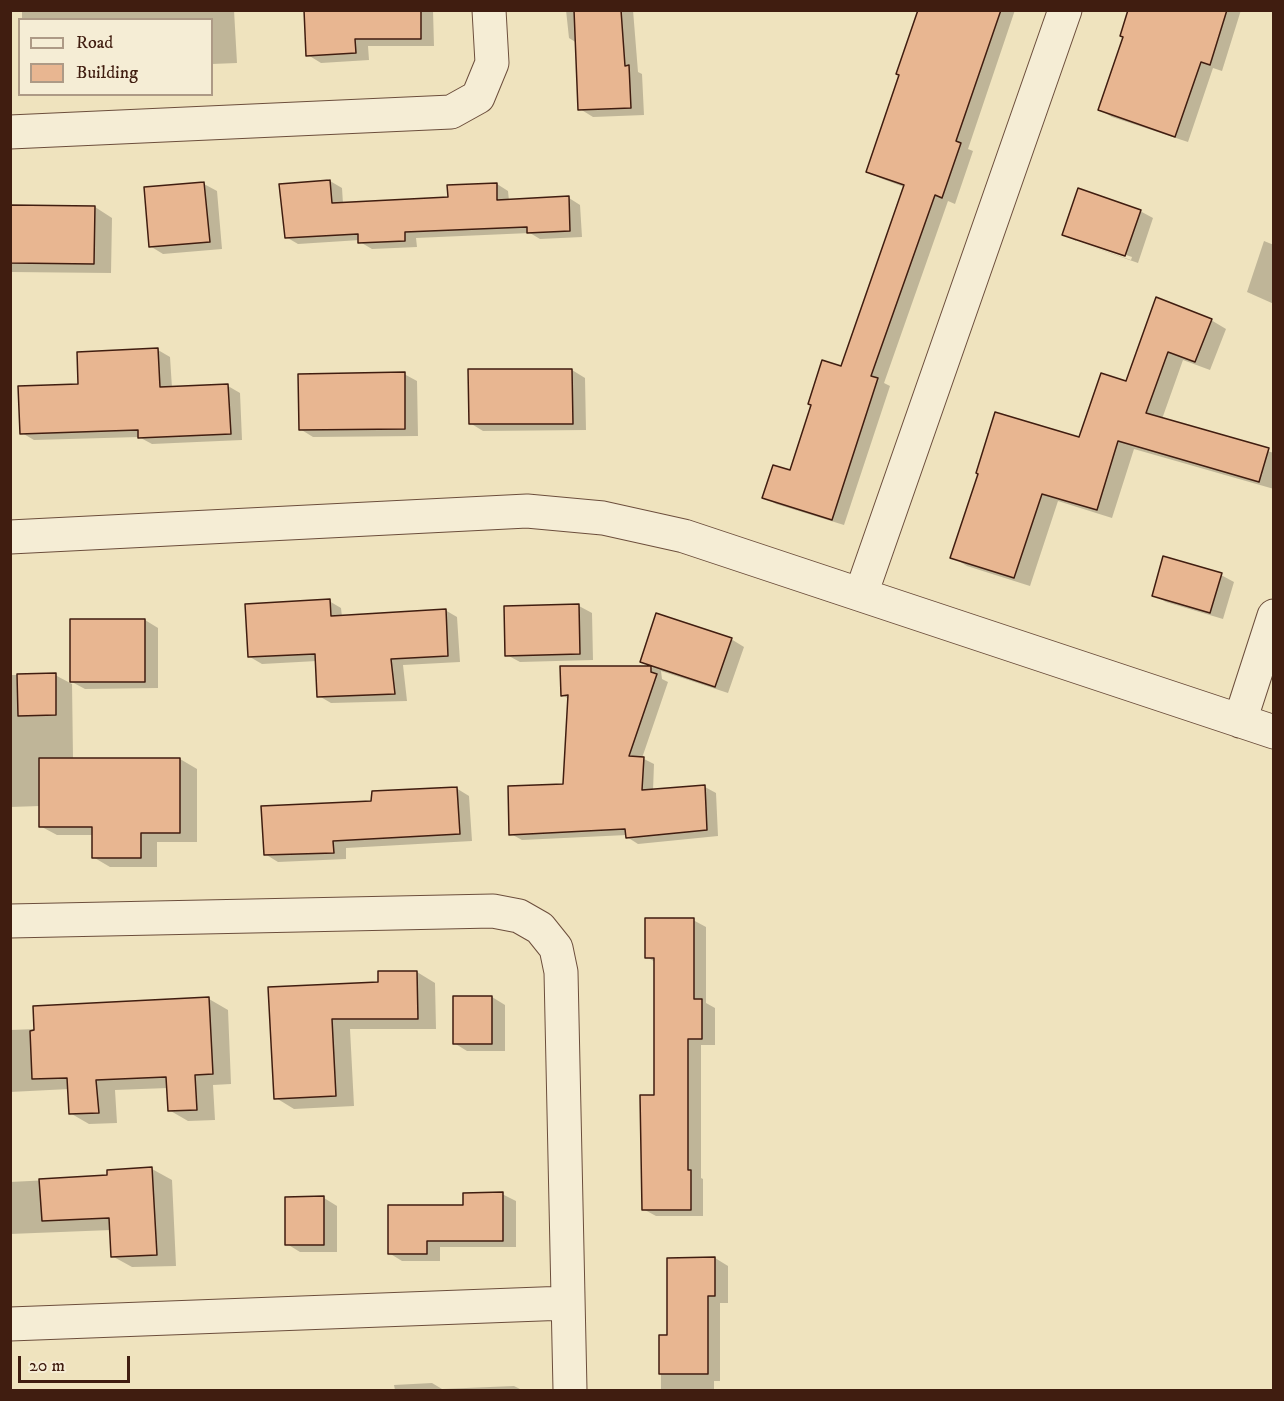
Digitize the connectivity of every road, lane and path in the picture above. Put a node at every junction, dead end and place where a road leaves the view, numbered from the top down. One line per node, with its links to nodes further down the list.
1 (489, 10): 3 (street)
2 (1065, 10): 5 (street)
3 (10, 132)
4 (10, 537): 5 (street)
5 (861, 594): 7 (street)
6 (1274, 616): 7 (street)
7 (1240, 721): 8 (street)
8 (1274, 732)
9 (10, 921): 10 (street)
10 (567, 1303): 11 (street); 12 (street)
11 (10, 1324)
12 (570, 1390)

